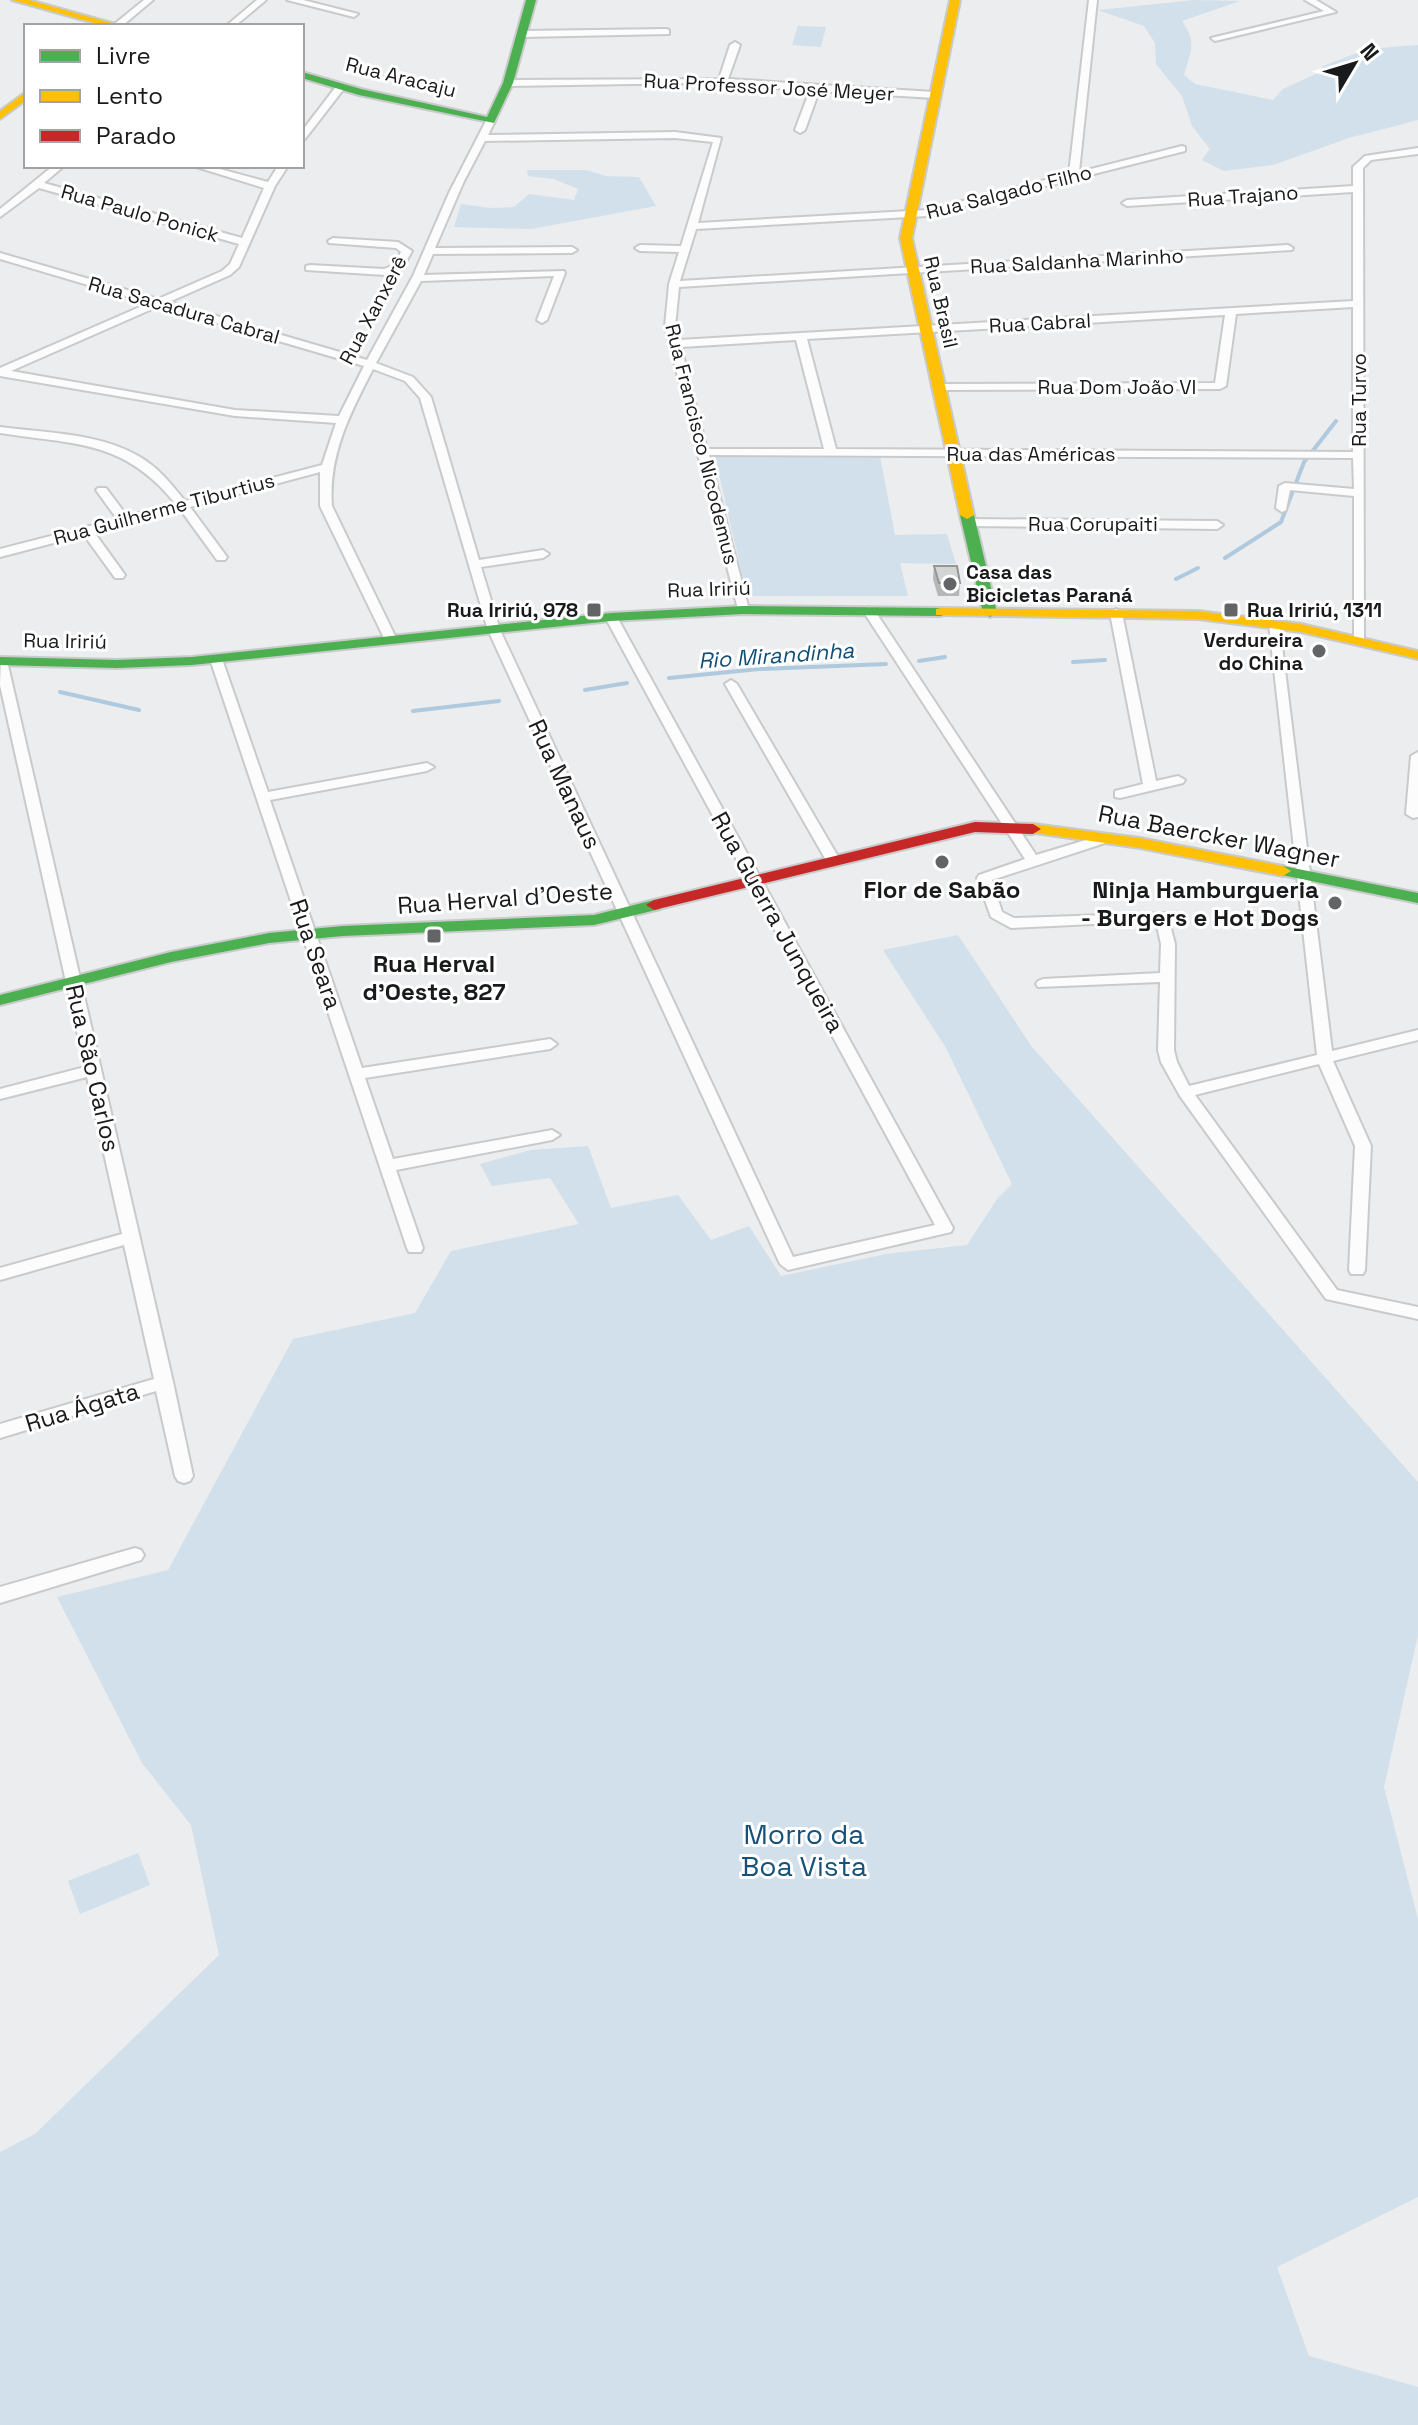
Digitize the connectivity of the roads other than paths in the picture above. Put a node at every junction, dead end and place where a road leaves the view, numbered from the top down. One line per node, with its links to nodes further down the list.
1 (17, 0): 10 (main road)
2 (149, 0): 11 (street)
3 (262, 0): 12 (street)
4 (291, 0): 9 (street)
5 (531, 0): 14 (main road, Rua Xanxerê)
6 (955, 0): 22 (main road, Rua Brasil)
7 (1093, 0): 33 (street)
8 (1309, 0): 15 (street)
9 (354, 14)
10 (108, 24)
11 (119, 24)
12 (232, 24)
13 (666, 32): 14 (street)
14 (522, 34): 19 (main road, Rua Xanxerê)
15 (1215, 38)
16 (735, 45): 18 (street)
17 (304, 76): 20 (main road, Rua Aracaju)
18 (723, 81): 19 (street, Rua Professor José Meyer); 21 (street, Rua Professor José Meyer)
19 (508, 83): 25 (main road, Rua Xanxerê)
20 (341, 86): 25 (main road, Rua Aracaju); 27 (street)
21 (816, 87): 22 (street, Rua Professor José Meyer); 26 (street)
22 (934, 95): 39 (main road, Rua Brasil)
23 (24, 97): 24 (main road)
24 (0, 116)
25 (486, 130): 40 (street, Rua Francisco Nicodemus); 47 (street, Rua Xanxerê)
26 (800, 130)
27 (304, 133)
28 (1182, 149): 33 (street, Rua Salgado Filho)
29 (1418, 151): 36 (street, Rua Turvo)
30 (57, 168): 34 (street)
31 (205, 168): 35 (street)
32 (282, 168): 35 (street)
33 (1074, 177): 39 (street, Rua Salgado Filho)
34 (37, 184): 38 (street); 42 (street, Rua Paulo Ponick)
35 (270, 186): 42 (street)
36 (1358, 189): 37 (street, Rua Trajano); 56 (street, Rua Turvo)
37 (1127, 203)
38 (0, 214)
39 (910, 215): 40 (street, Rua Salgado Filho); 52 (main road, Rua Brasil)
40 (690, 226): 45 (street, Rua Francisco Nicodemus)
41 (333, 241): 49 (street)
42 (244, 242): 55 (street)
43 (640, 248): 45 (street)
44 (1288, 248): 52 (street, Rua Saldanha Marinho)
45 (684, 249): 54 (street, Rua Francisco Nicodemus)
46 (572, 250): 47 (street)
47 (428, 251): 50 (street, Rua Xanxerê)
48 (0, 256): 55 (street, Rua Sacadura Cabral)
49 (400, 263): 50 (street); 51 (street)
50 (423, 264): 53 (street, Rua Xanxerê)
51 (310, 268)
52 (911, 270): 54 (street, Rua Saldanha Marinho); 59 (main road, Rua Brasil)
53 (417, 278): 58 (street); 62 (street, Rua Xanxerê)
54 (674, 284): 61 (street, Rua Francisco Nicodemus)
55 (158, 303): 62 (street, Rua Sacadura Cabral); 63 (street)
56 (1358, 304): 57 (street, Rua Cabral); 70 (street, Rua Turvo)
57 (1231, 311): 59 (street, Rua Cabral); 64 (street, Rua Dom João VI)
58 (542, 320)
59 (925, 329): 60 (street, Rua Cabral); 64 (main road, Rua Brasil)
60 (801, 337): 61 (street, Rua Cabral); 68 (street)
61 (674, 344): 67 (street, Rua Francisco Nicodemus)
62 (368, 363): 65 (street, Rua Xanxerê); 83 (street, Rua Manaus)
63 (0, 372): 65 (street)
64 (938, 387): 69 (main road, Rua Brasil)
65 (343, 420): 71 (street, Rua Xanxerê)
66 (0, 430): 74 (street)
67 (702, 452): 68 (street, Rua das Américas); 85 (street, Rua Francisco Nicodemus)
68 (831, 453): 69 (street, Rua das Américas)
69 (953, 453): 70 (street, Rua das Américas); 77 (main road, Rua Brasil)
70 (1359, 455): 73 (street, Rua Turvo)
71 (328, 467): 74 (street, Rua Guilherme Tiburtius); 92 (street, Rua Xanxerê)
72 (102, 490): 76 (street)
73 (1359, 493): 75 (street); 93 (street, Rua Turvo)
74 (180, 505): 76 (street, Rua Guilherme Tiburtius); 82 (street)
75 (1282, 508)
76 (124, 520): 79 (street, Rua Guilherme Tiburtius)
77 (970, 523): 78 (street, Rua Corupaiti); 87 (main road, Rua Brasil)
78 (1217, 525)
79 (87, 530): 80 (street, Rua Guilherme Tiburtius); 84 (street)
80 (0, 553)
81 (543, 554): 83 (street)
82 (221, 557)
83 (475, 564): 91 (street, Rua Manaus)
84 (119, 575)
85 (743, 610): 86 (main road, Rua Iririú); 89 (main road, Rua Iririú)
86 (869, 611): 87 (main road, Rua Iririú); 105 (street)
87 (990, 613): 88 (main road, Rua Iririú)
88 (1116, 613): 90 (main road, Rua Iririú); 101 (street)
89 (611, 617): 91 (main road, Rua Iririú); 110 (street, Rua Guerra Junqueira)
90 (1275, 624): 93 (main road, Rua Iririú); 109 (street)
91 (494, 630): 92 (main road, Rua Iririú); 112 (street, Rua Manaus)
92 (391, 640): 95 (main road, Rua Iririú)
93 (1360, 640): 94 (main road, Rua Iririú)
94 (1418, 655)
95 (216, 659): 96 (main road, Rua Iririú); 103 (street, Rua Seara)
96 (0, 661): 115 (street, Rua São Carlos)
97 (731, 684): 107 (street)
98 (1418, 756): 104 (street)
99 (427, 767): 103 (street)
100 (1178, 780): 101 (street)
101 (1150, 785): 102 (street)
102 (1120, 794)
103 (263, 797): 113 (street, Rua Seara)
104 (1413, 814)
105 (1010, 826): 106 (main road, Rua Baercker Wagner); 107 (main road, Rua Herval d'Oeste); 108 (street)
106 (1106, 838): 108 (street); 109 (main road, Rua Baercker Wagner)
107 (833, 860): 110 (main road, Rua Herval d'Oeste)
108 (1033, 861): 114 (street)
109 (1304, 876): 111 (main road, Rua Baercker Wagner); 120 (street)
110 (755, 881): 112 (main road, Rua Herval d'Oeste); 129 (street, Rua Guerra Junqueira)
111 (1418, 898)
112 (626, 914): 113 (main road, Rua Herval d'Oeste); 129 (street, Rua Manaus)
113 (309, 933): 115 (main road, Rua Herval d'Oeste); 122 (street, Rua Seara)
114 (1168, 977): 116 (street); 123 (street)
115 (73, 982): 117 (main road, Rua Herval d'Oeste); 121 (street, Rua São Carlos)
116 (1043, 984)
117 (0, 1000)
118 (1418, 1035): 120 (street)
119 (550, 1044): 122 (street)
120 (1325, 1058): 123 (street); 130 (street)
121 (93, 1070): 124 (street); 127 (street, Rua São Carlos)
122 (356, 1074): 126 (street, Rua Seara)
123 (1185, 1092): 132 (street)
124 (0, 1094)
125 (552, 1135): 126 (street)
126 (387, 1166): 128 (street, Rua Seara)
127 (131, 1237): 131 (street); 133 (street, Rua São Carlos)
128 (415, 1248)
129 (788, 1264)
130 (1357, 1270)
131 (0, 1274)
132 (1418, 1313)
133 (164, 1382): 134 (street, Rua Ágata); 135 (street, Rua São Carlos)
134 (0, 1431)
135 (184, 1476)
136 (135, 1555): 137 (street)
137 (0, 1595)

